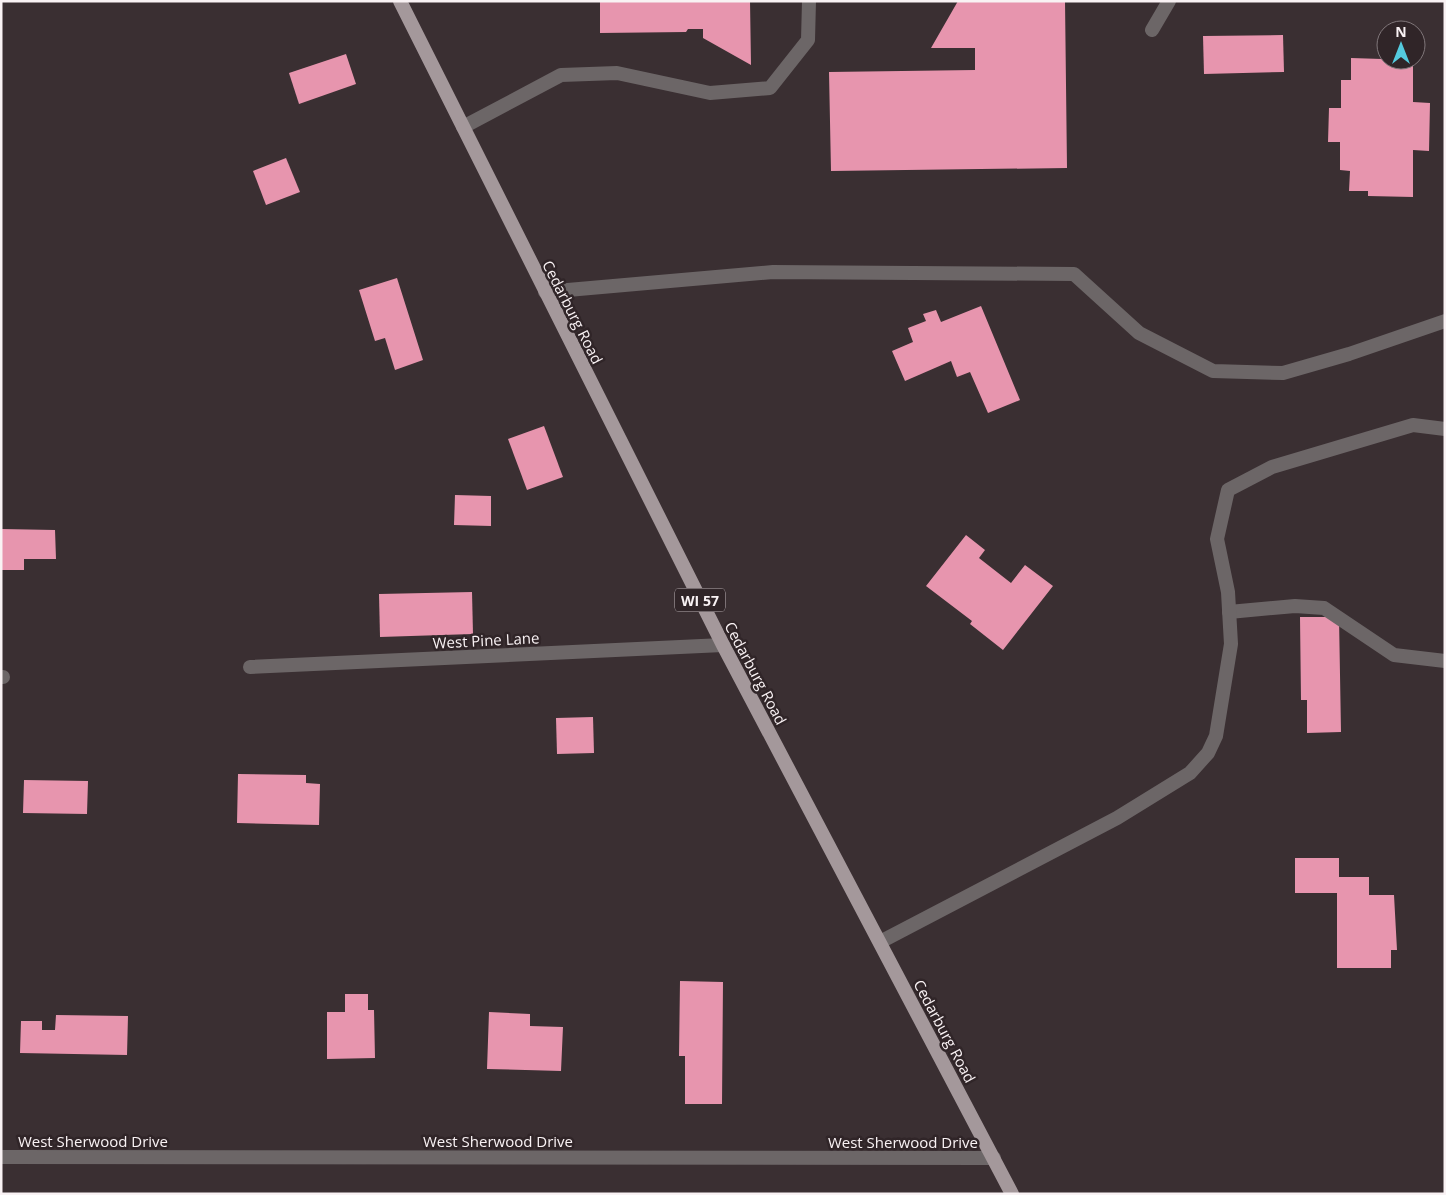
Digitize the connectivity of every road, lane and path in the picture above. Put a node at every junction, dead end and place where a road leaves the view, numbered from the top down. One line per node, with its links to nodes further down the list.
1 (400, 1): 5 (main road, Cedarburg Road / WI 57)
2 (809, 1): 5 (street)
3 (1169, 1): 4 (street)
4 (1152, 30)
5 (463, 126): 6 (main road, Cedarburg Road / WI 57)
6 (545, 292): 7 (street); 10 (main road, Cedarburg Road / WI 57)
7 (1445, 320)
8 (1445, 429): 9 (street)
9 (1229, 612): 11 (street); 13 (street)
10 (723, 645): 12 (street, West Pine Lane); 13 (main road, Cedarburg Road / WI 57)
11 (1445, 661)
12 (250, 667)
13 (880, 942): 15 (main road, Cedarburg Road / WI 57)
14 (1, 1157): 15 (street, West Sherwood Drive)
15 (994, 1158): 16 (main road, Cedarburg Road / WI 57)
16 (1012, 1194)

